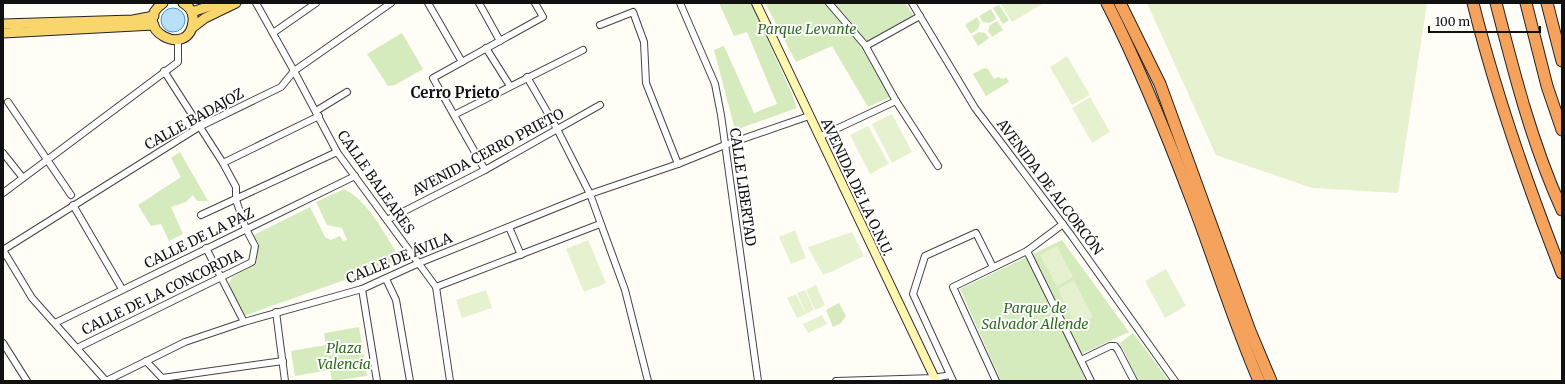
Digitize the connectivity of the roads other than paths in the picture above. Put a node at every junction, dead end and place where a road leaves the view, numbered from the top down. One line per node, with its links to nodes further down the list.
1 (163, 3): 23 (main road)
2 (183, 3): 21 (main road)
3 (219, 3): 21 (main road)
4 (236, 3): 26 (main road)
5 (256, 3): 28 (street, CALLE BALEARES)
6 (316, 3): 28 (street)
7 (391, 3): 37 (street, CALLE BADAJOZ)
8 (428, 3): 35 (street)
9 (479, 3): 30 (street)
10 (535, 3): 30 (street)
11 (680, 3): 51 (street, CALLE LIBERTAD)
12 (756, 3): 46 (street, AVENIDA DE LA O.N.U.)
13 (829, 3): 31 (street)
14 (912, 3): 22 (street, AVENIDA DE ALCORCÓN)
15 (1107, 3): 89 (highway)
16 (1120, 3): 82 (highway)
17 (1473, 3): 79 (highway)
18 (1496, 3): 66 (highway)
19 (1526, 3): 49 (highway)
20 (1547, 3): 34 (highway)
21 (192, 12): 26 (main road)
22 (920, 16): 31 (street); 70 (street, AVENIDA DE ALCORCÓN)
23 (154, 21): 24 (main road); 27 (main road); 29 (main road)
24 (3, 24)
25 (600, 25): 56 (street)
26 (192, 28): 29 (main road)
27 (3, 33)
28 (273, 33): 37 (street, CALLE BALEARES)
29 (178, 40): 36 (street)
30 (500, 41): 32 (street)
31 (866, 46): 41 (street)
32 (486, 48): 35 (street); 39 (street)
33 (583, 50): 38 (street)
34 (1562, 61)
35 (462, 62): 45 (street)
36 (164, 71): 47 (street); 54 (street)
37 (294, 71): 44 (street, CALLE BALEARES); 47 (street, CALLE BADAJOZ)
38 (527, 77): 39 (street); 48 (street)
39 (510, 86): 45 (street)
40 (347, 92): 44 (street)
41 (896, 101): 50 (street); 57 (street)
42 (8, 102): 54 (street)
43 (600, 105): 48 (street, AVENIDA CERRO PRIETO)
44 (317, 114): 52 (street, CALLE BALEARES); 55 (street)
45 (454, 115): 58 (street)
46 (809, 116): 50 (street, AVENIDA DE LA O.N.U.); 51 (street, CALLE DE ÁVILA)
47 (199, 127): 55 (street); 65 (street, CALLE BADAJOZ)
48 (557, 129): 58 (street, AVENIDA CERRO PRIETO); 62 (street)
49 (1562, 130)
50 (819, 137): 96 (street, AVENIDA DE LA O.N.U.)
51 (725, 145): 56 (street, CALLE DE ÁVILA); 104 (street, CALLE LIBERTAD)
52 (337, 152): 59 (street, CALLE BALEARES); 64 (street)
53 (3, 153): 60 (street)
54 (47, 160): 60 (street); 63 (street)
55 (223, 163): 64 (street, CALLE DE LA CONCORDIA)
56 (678, 164): 62 (street, CALLE DE ÁVILA)
57 (938, 166)
58 (485, 170): 68 (street, AVENIDA CERRO PRIETO)
59 (354, 176): 68 (street, CALLE BALEARES); 72 (street, CALLE DE LA PAZ)
60 (23, 178): 61 (street)
61 (3, 193)
62 (590, 194): 69 (street); 71 (street, CALLE DE ÁVILA)
63 (70, 195)
64 (236, 200): 67 (street); 72 (street, CALLE DE LA CONCORDIA)
65 (73, 205): 74 (street, CALLE BADAJOZ); 85 (street)
66 (1562, 210)
67 (201, 215)
68 (388, 220): 77 (street, CALLE BALEARES)
69 (600, 224): 76 (street); 103 (street)
70 (1063, 224): 75 (street); 110 (street, AVENIDA DE ALCORCÓN)
71 (509, 227): 76 (street); 77 (street, CALLE DE ÁVILA)
72 (246, 229): 73 (street, CALLE DE LA PAZ); 80 (street, CALLE DE LA CONCORDIA)
73 (206, 248): 80 (street); 85 (street, CALLE DE LA PAZ)
74 (3, 250): 88 (street)
75 (1027, 251): 78 (street); 93 (street)
76 (521, 255): 83 (street)
77 (419, 263): 81 (street, CALLE DE ÁVILA); 83 (street, CALLE BALEARES)
78 (992, 268): 95 (street); 107 (street)
79 (1562, 272)
80 (222, 278): 87 (street); 91 (street, CALLE DE LA CONCORDIA)
81 (386, 278): 84 (street, CALLE DE ÁVILA); 101 (street)
82 (1233, 281): 113 (highway); 114 (highway)
83 (436, 287): 102 (street, CALLE BALEARES)
84 (362, 288): 86 (street, CALLE DE ÁVILA); 100 (street)
85 (122, 289): 88 (street, CALLE DE LA PAZ)
86 (276, 312): 87 (street, CALLE DE ÁVILA); 92 (street)
87 (244, 322): 94 (street, CALLE DE ÁVILA)
88 (55, 323): 91 (street)
89 (1242, 341): 111 (highway); 112 (highway)
90 (3, 343): 97 (street)
91 (77, 348): 98 (street)
92 (283, 360): 94 (street); 99 (street)
93 (1081, 360): 108 (street); 109 (street)
94 (146, 362): 98 (street, CALLE DE ÁVILA)
95 (950, 375): 96 (street); 106 (street)
96 (935, 379): 105 (street)
97 (27, 381)
98 (106, 381)
99 (285, 381)
100 (377, 381)
101 (410, 381)
102 (450, 381)
103 (648, 381)
104 (758, 381)
105 (836, 381)
106 (953, 381)
107 (996, 381)
108 (1091, 381)
109 (1134, 381)
110 (1175, 381)
111 (1254, 381)
112 (1259, 381)
113 (1271, 381)
114 (1278, 381)

